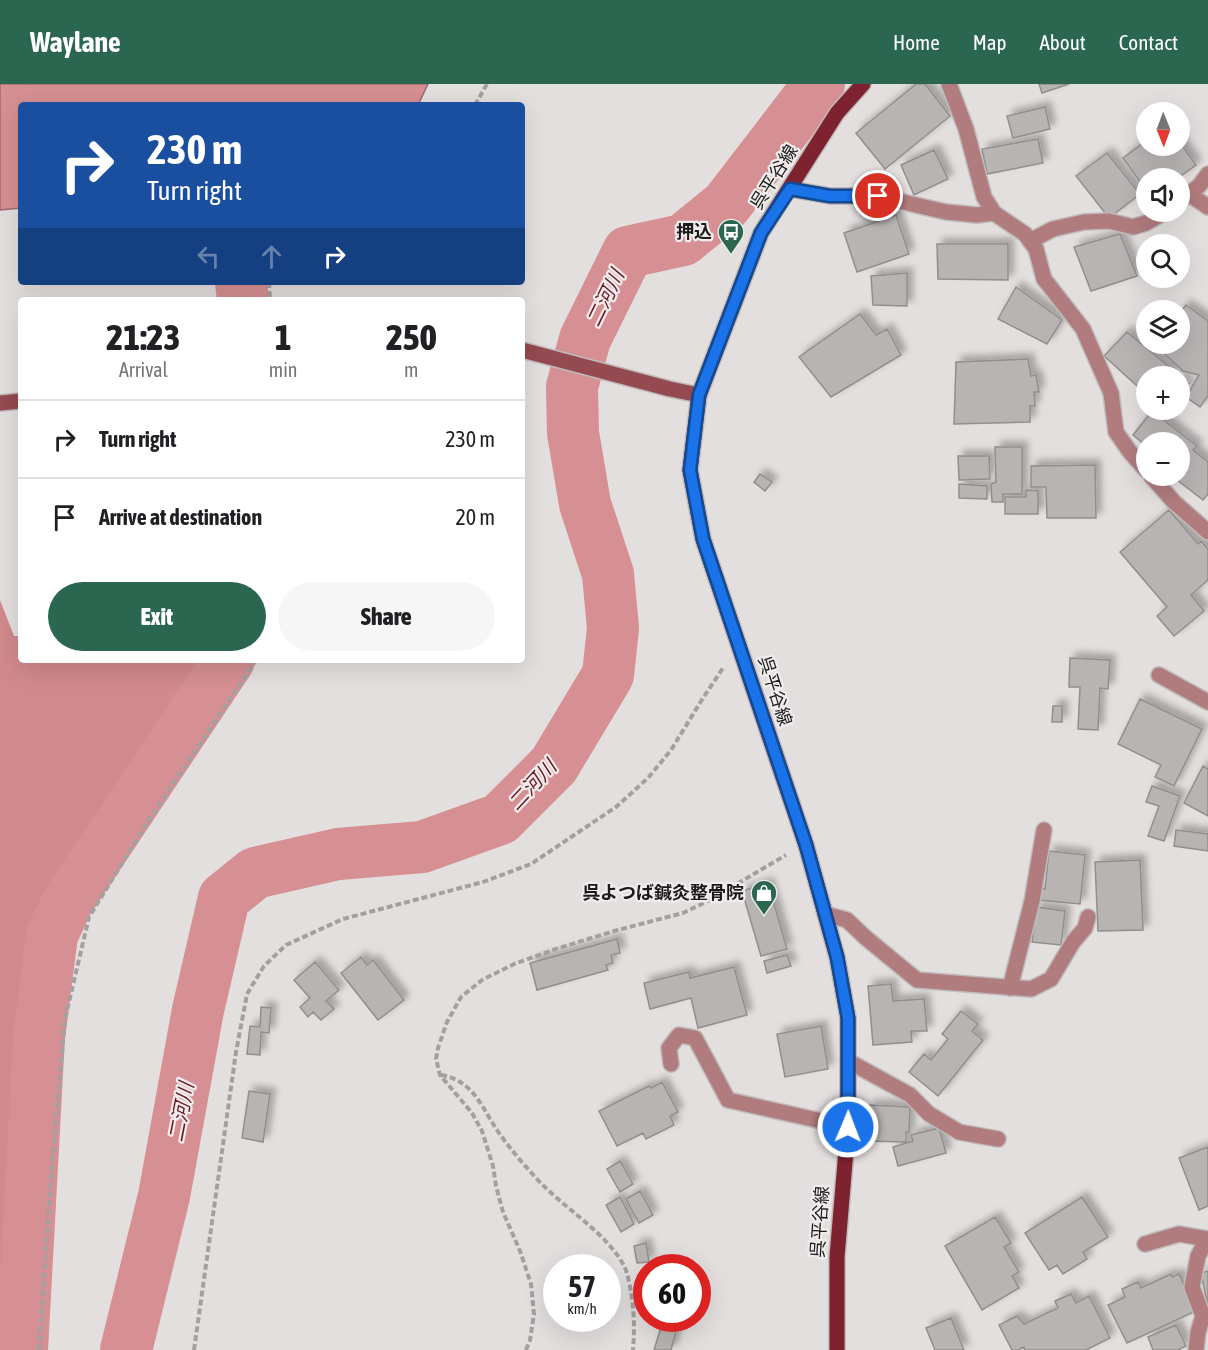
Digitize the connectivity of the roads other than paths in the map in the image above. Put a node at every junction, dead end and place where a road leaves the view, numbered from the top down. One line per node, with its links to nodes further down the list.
1 (863, 84): 4 (main road, 呉平谷線)
2 (949, 84): 8 (street)
3 (1208, 174): 5 (street)
4 (790, 189): 8 (street); 12 (main road, 呉平谷線)
5 (1190, 193)
6 (1190, 200): 7 (street)
7 (1208, 207)
8 (994, 213): 10 (street)
9 (1148, 222): 10 (street)
10 (1030, 241): 15 (street)
11 (525, 351): 12 (street)
12 (699, 395): 21 (main road, 呉平谷線)
13 (18, 401): 14 (street)
14 (0, 403)
15 (1136, 459)
16 (1160, 486): 17 (street)
17 (1208, 532)
18 (1159, 675): 19 (street)
19 (1208, 702)
20 (1044, 830): 23 (street)
21 (825, 914): 23 (street); 24 (main road, 呉平谷線)
22 (1088, 917): 23 (street)
23 (1010, 988)
24 (848, 1061): 26 (main road, 呉平谷線); 27 (street)
25 (671, 1064): 26 (street)
26 (848, 1127): 30 (main road, 呉平谷線)
27 (998, 1139)
28 (1207, 1239): 29 (street); 31 (street)
29 (1145, 1244)
30 (837, 1350)
31 (1196, 1350)

